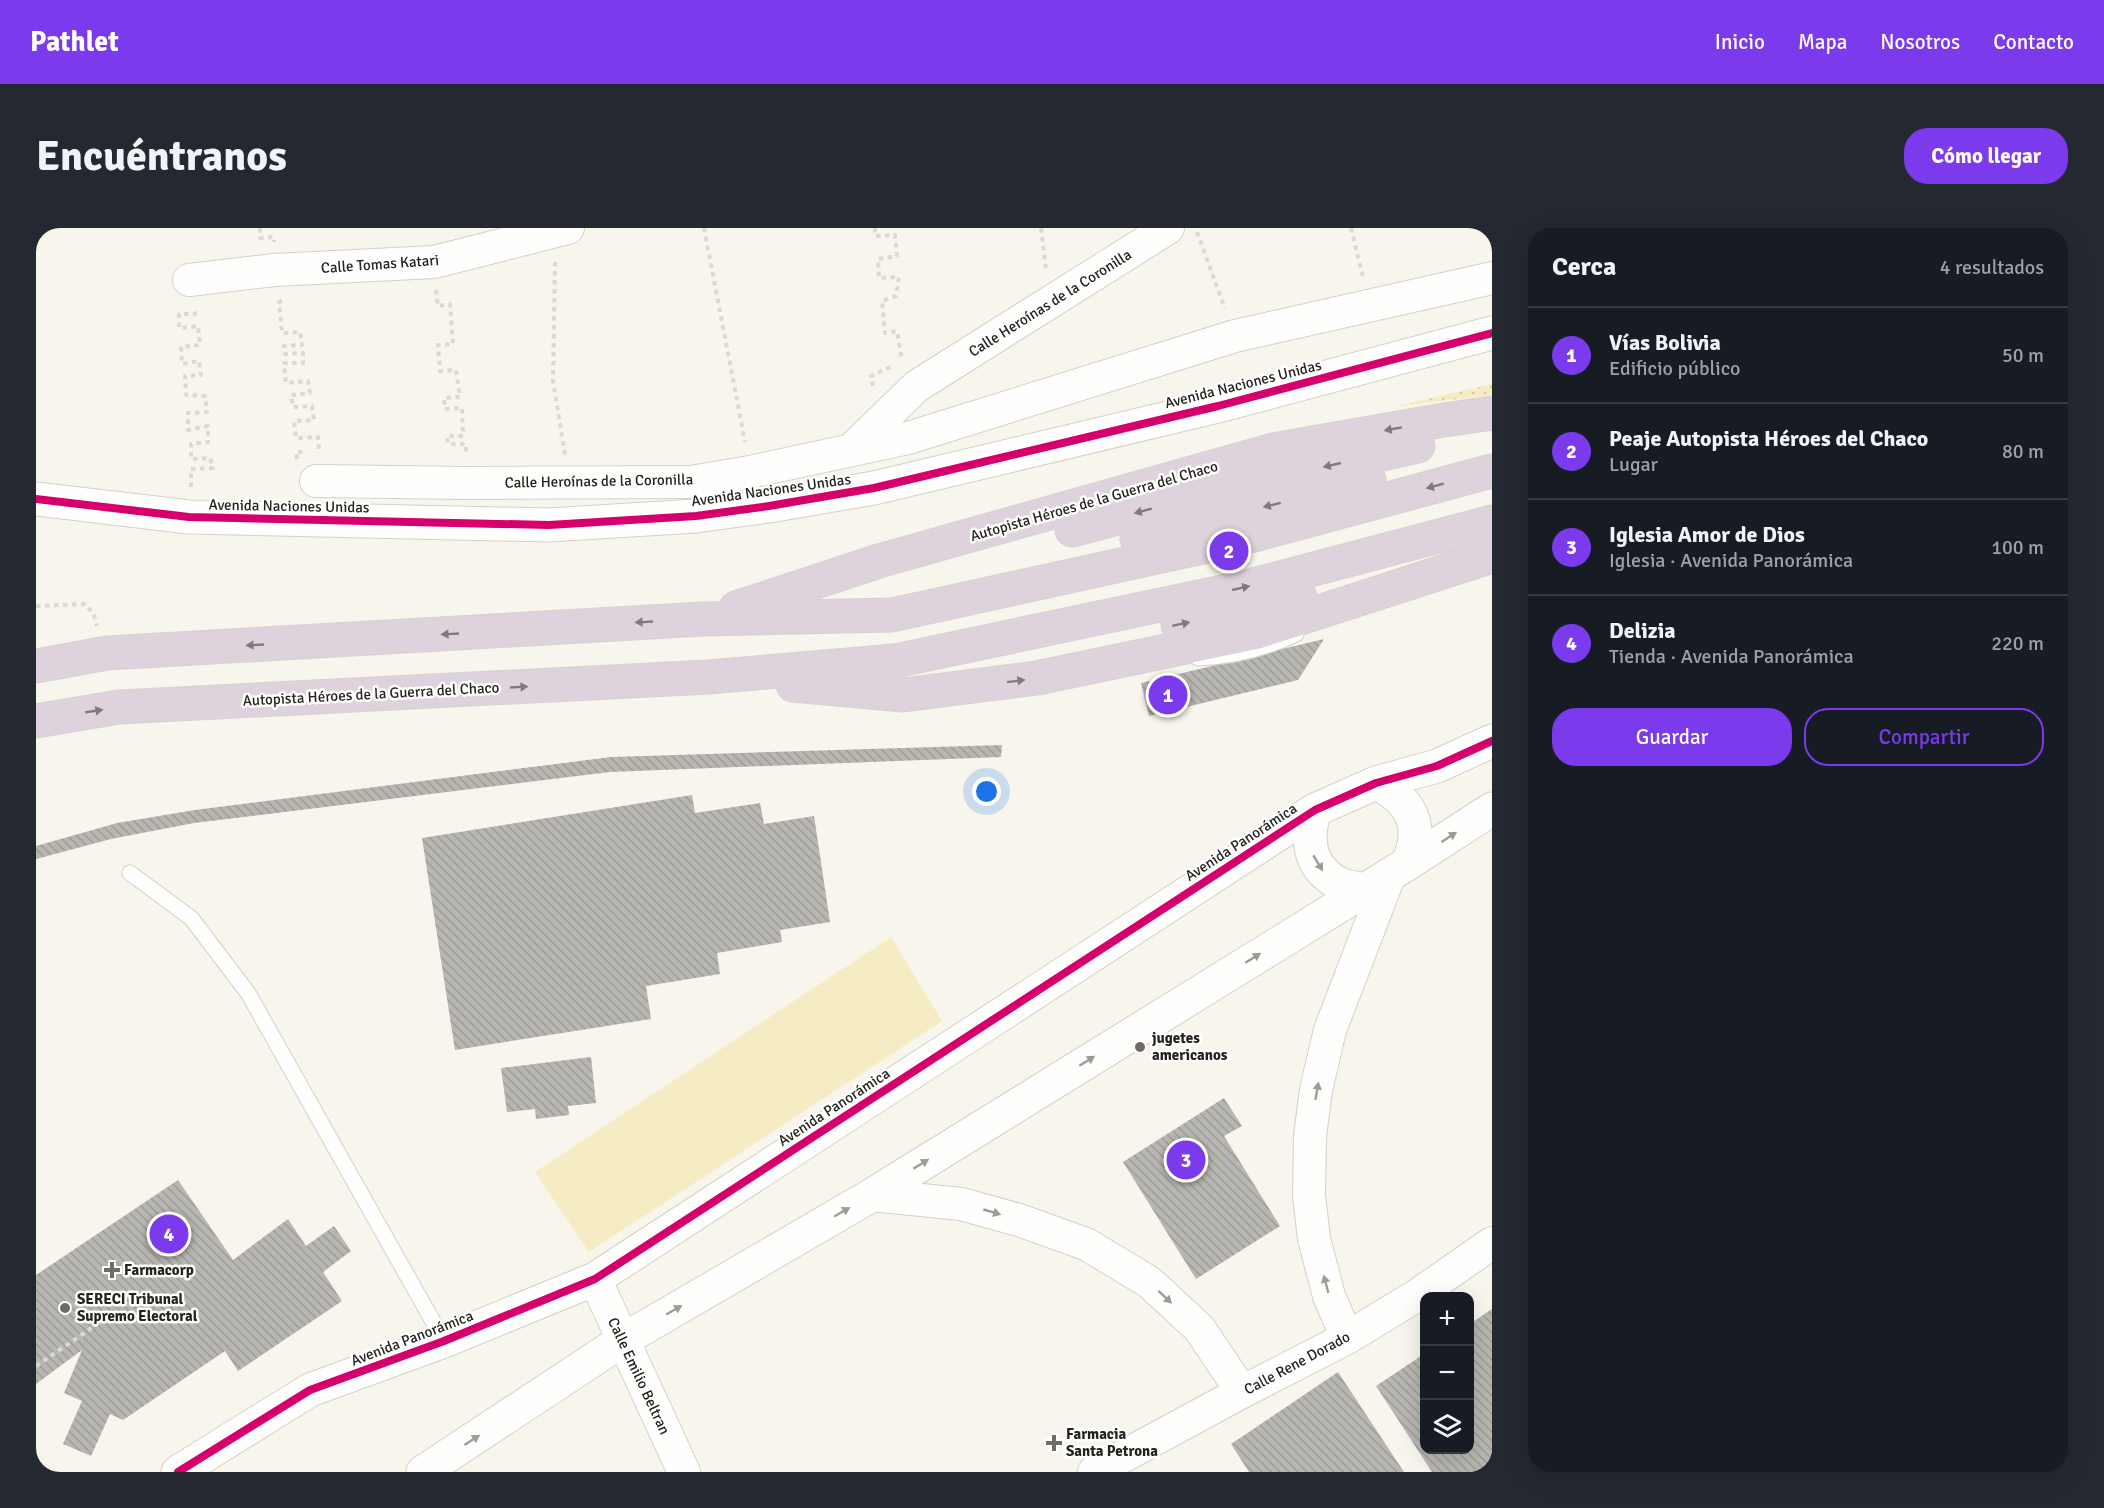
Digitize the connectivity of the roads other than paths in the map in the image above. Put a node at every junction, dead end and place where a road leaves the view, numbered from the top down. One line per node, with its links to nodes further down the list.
1 (1168, 228): 8 (street, Calle Heroínas de la Coronilla)
2 (561, 229): 4 (street, Calle Tomas Katari)
3 (1492, 278): 8 (street)
4 (189, 280)
5 (1492, 333): 12 (street, Avenida Naciones Unidas)
6 (1492, 413): 17 (highway, Autopista Héroes de la Guerra del Chaco, one-way to 17)
7 (1492, 430): 17 (highway, Autopista Héroes de la Guerra del Chaco, one-way to 17)
8 (852, 449): 11 (street, Calle Heroínas de la Coronilla)
9 (1492, 450): 17 (highway, Autopista Héroes de la Guerra del Chaco, one-way to 17)
10 (1492, 471): 17 (highway, Autopista Héroes de la Guerra del Chaco, one-way to 17)
11 (316, 481)
12 (36, 499)
13 (1492, 502): 19 (highway, Autopista Héroes de la Guerra del Chaco)
14 (1492, 522): 19 (highway, Autopista Héroes de la Guerra del Chaco, one-way to 14)
15 (1492, 540): 19 (highway, Autopista Héroes de la Guerra del Chaco, one-way to 15)
16 (1492, 556): 19 (highway, Autopista Héroes de la Guerra del Chaco, one-way to 16)
17 (703, 619): 18 (highway, Autopista Héroes de la Guerra del Chaco, one-way to 18)
18 (36, 666)
19 (708, 677): 20 (highway, Autopista Héroes de la Guerra del Chaco, one-way to 19)
20 (36, 721)
21 (1492, 741): 22 (street, Avenida Panorámica)
22 (1376, 783): 24 (street, Avenida Panorámica); 26 (street)
23 (1492, 809): 26 (street, one-way to 23)
24 (1315, 810): 26 (street, one-way to 26); 29 (street, Avenida Panorámica)
25 (130, 873): 32 (lane)
26 (1387, 876): 27 (street, one-way to 26); 30 (street, one-way to 26)
27 (872, 1195): 31 (street, one-way to 27); 33 (street, one-way to 33)
28 (1492, 1243): 30 (street, Calle Rene Dorado)
29 (595, 1279): 31 (street, Calle Emilio Beltran); 32 (street, Avenida Panorámica)
30 (1347, 1338): 33 (street, Calle Rene Dorado)
31 (623, 1340): 35 (street, one-way to 31); 36 (street, Calle Emilio Beltran)
32 (444, 1341): 34 (street, Avenida Panorámica)
33 (1242, 1392): 37 (street, Calle Rene Dorado)
34 (193, 1467)
35 (423, 1472)
36 (684, 1472)
37 (1094, 1472)

